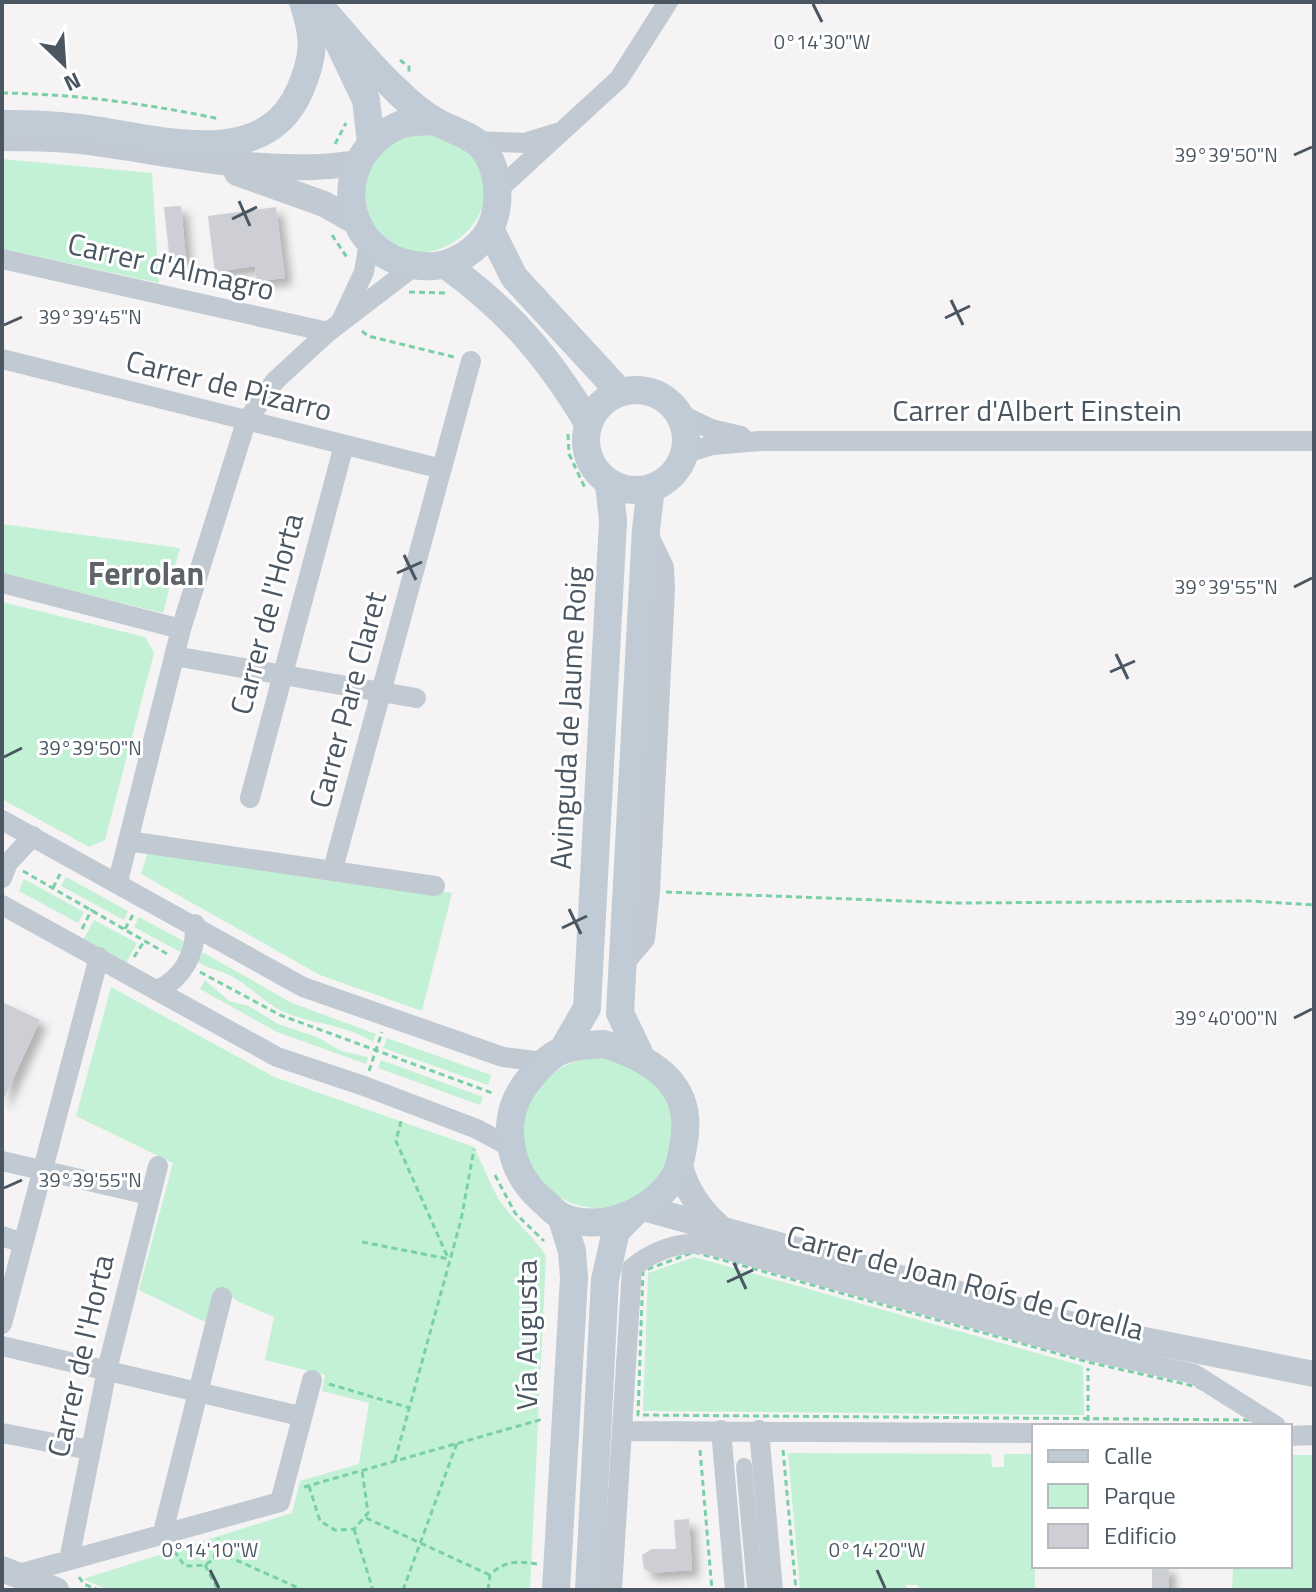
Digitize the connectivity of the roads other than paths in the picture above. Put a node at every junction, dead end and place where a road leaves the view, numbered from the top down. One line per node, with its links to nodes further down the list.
1 (668, 2): 5 (street)
2 (315, 5): 3 (main road); 4 (main road); 8 (main road)
3 (433, 121): 7 (main road); 8 (main road)
4 (2, 124)
5 (567, 129): 7 (street); 10 (street)
6 (2, 138): 9 (street)
7 (476, 141): 10 (main road)
8 (364, 153): 9 (street); 12 (main road)
9 (211, 163): 12 (street)
10 (499, 189): 11 (main road)
11 (490, 229): 14 (main road); 19 (main road)
12 (362, 232): 15 (main road); 16 (street)
13 (2, 259): 16 (street, Carrer d'Almagro)
14 (446, 265): 15 (main road); 22 (main road)
15 (413, 267): 16 (street)
16 (343, 326): 21 (street)
17 (2, 359): 21 (street, Carrer de Pizarro)
18 (471, 361): 27 (street, Carrer Pare Claret)
19 (620, 392): 20 (main road); 22 (main road)
20 (680, 414): 23 (street, Carrer d'Albert Einstein); 26 (main road)
21 (246, 422): 25 (street, Carrer de Pizarro); 32 (street)
22 (578, 426): 29 (main road)
23 (760, 441): 24 (street, Carrer d'Albert Einstein); 26 (street, Carrer d'Albert Einstein)
24 (1314, 441)
25 (344, 445): 27 (street, Carrer de Pizarro); 34 (street, Carrer de l'Horta)
26 (684, 454): 28 (main road)
27 (442, 469): 35 (street, Carrer Pare Claret)
28 (651, 488): 29 (main road); 30 (main road)
29 (599, 489): 51 (main road, Avinguda de Jaume Roig)
30 (646, 529): 48 (main road); 48 (street)
31 (2, 583): 32 (street)
32 (181, 629): 33 (street)
33 (174, 656): 34 (street); 40 (street)
34 (281, 675): 35 (street); 37 (street, Carrer de l'Horta)
35 (380, 692): 36 (street); 41 (street, Carrer Pare Claret)
36 (416, 698)
37 (250, 798)
38 (2, 820): 39 (street)
39 (33, 836): 42 (street); 43 (street)
40 (128, 841): 41 (street); 43 (street)
41 (333, 869): 44 (street)
42 (5, 870)
43 (118, 881): 46 (street)
44 (435, 886)
45 (2, 905): 47 (street)
46 (195, 924): 49 (street); 51 (street)
47 (99, 957): 49 (street); 56 (street)
48 (622, 966): 50 (main road)
49 (158, 990): 52 (street)
50 (640, 1055): 51 (main road); 55 (main road)
51 (542, 1056): 52 (main road)
52 (492, 1137): 59 (main road)
53 (2, 1161): 56 (street)
54 (158, 1166): 57 (street, Carrer de l'Horta)
55 (680, 1166): 58 (main road); 60 (street)
56 (40, 1169): 57 (street); 61 (street)
57 (149, 1195): 65 (street, Carrer de l'Horta)
58 (638, 1210): 59 (main road); 60 (street); 86 (main road)
59 (561, 1216): 85 (main road)
60 (719, 1227): 66 (street)
61 (12, 1240): 63 (street)
62 (222, 1297): 68 (street)
63 (2, 1324)
64 (2, 1346): 65 (street)
65 (107, 1370): 68 (street); 78 (street, Carrer de l'Horta)
66 (1314, 1374)
67 (312, 1380): 69 (street)
68 (198, 1392): 69 (street); 80 (street)
69 (300, 1416): 80 (street)
70 (1273, 1424): 73 (street, Carrer de Joan Roís de Corella)
71 (721, 1430): 72 (street); 73 (street); 83 (street)
72 (759, 1430): 75 (street); 83 (street)
73 (622, 1431): 87 (street)
74 (2, 1433): 78 (street)
75 (1032, 1433)
76 (1292, 1433): 77 (street)
77 (1314, 1435)
78 (90, 1450): 81 (street, Carrer de l'Horta)
79 (744, 1466): 83 (street)
80 (165, 1531): 81 (street)
81 (69, 1560): 82 (street)
82 (10, 1572): 84 (street)
83 (754, 1589)
84 (56, 1590)
85 (556, 1590)
86 (589, 1590)
87 (612, 1590)

